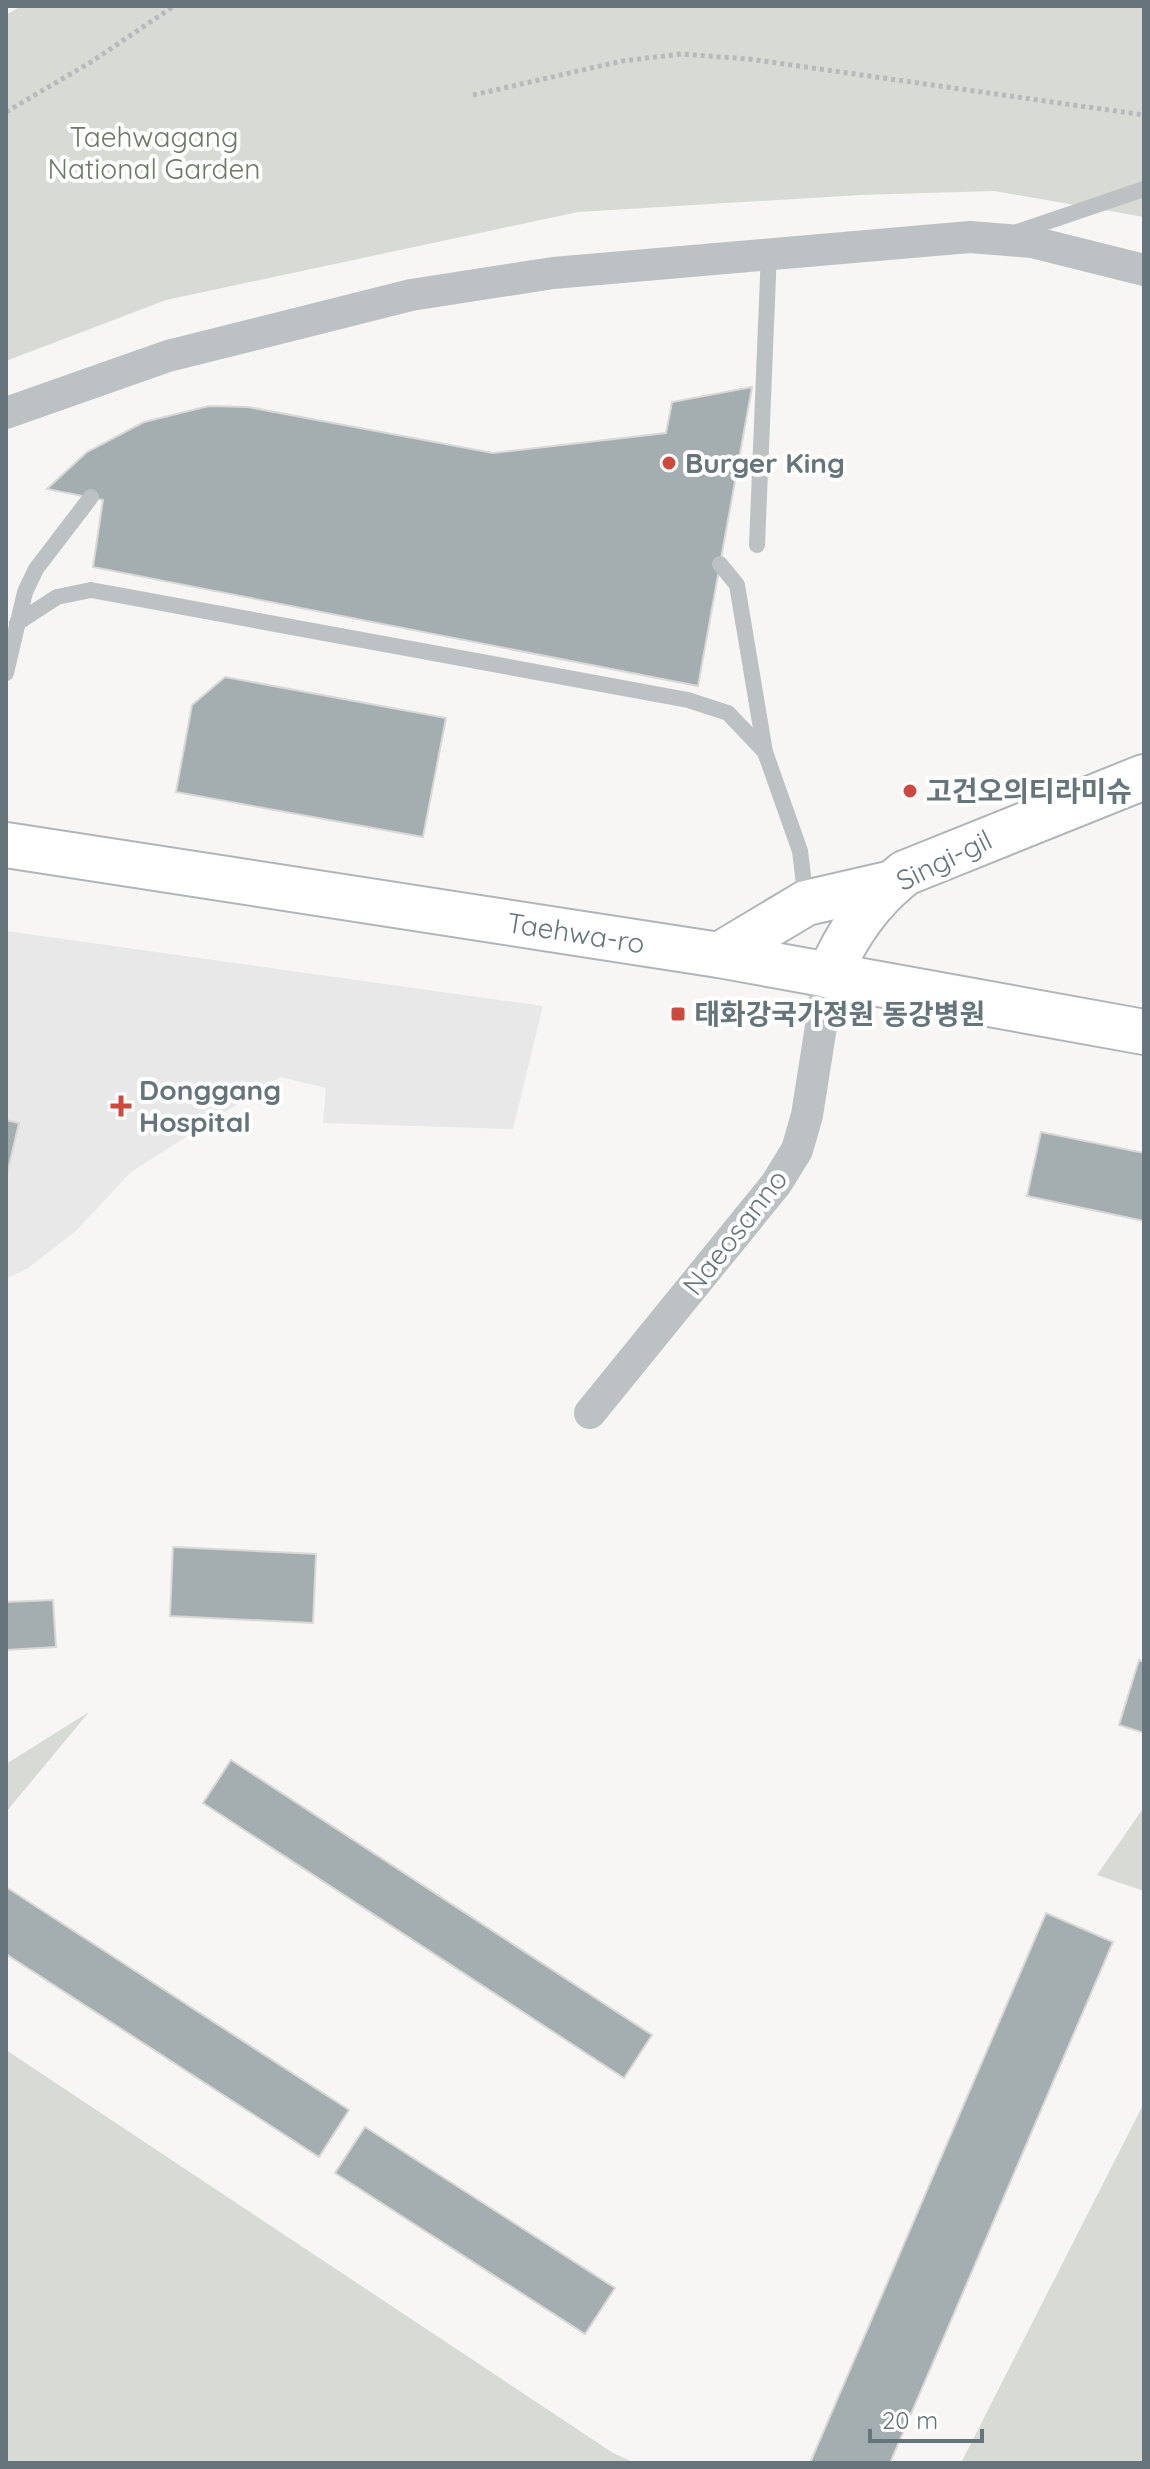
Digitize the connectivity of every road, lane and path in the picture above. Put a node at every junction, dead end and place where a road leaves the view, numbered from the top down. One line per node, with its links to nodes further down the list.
1 (174, 6): 3 (path)
2 (473, 95): 4 (path)
3 (6, 112)
4 (1144, 115)
5 (1144, 189): 6 (lane)
6 (1003, 237): 7 (street); 8 (street)
7 (769, 252): 9 (street); 11 (lane)
8 (1144, 270)
9 (6, 413)
10 (91, 497): 13 (lane)
11 (757, 545)
12 (720, 564): 15 (lane)
13 (17, 623): 14 (lane); 15 (lane)
14 (6, 673)
15 (765, 752): 19 (lane)
16 (1144, 777): 18 (main road, Singi-gil)
17 (6, 845): 20 (main road, Taehwa-ro)
18 (893, 883): 19 (main road); 21 (main road, Singi-gil)
19 (806, 903): 20 (main road)
20 (719, 955): 21 (main road, Taehwa-ro)
21 (829, 976): 22 (main road, Taehwa-ro); 23 (street, Naeosanno)
22 (1144, 1032)
23 (590, 1413)

